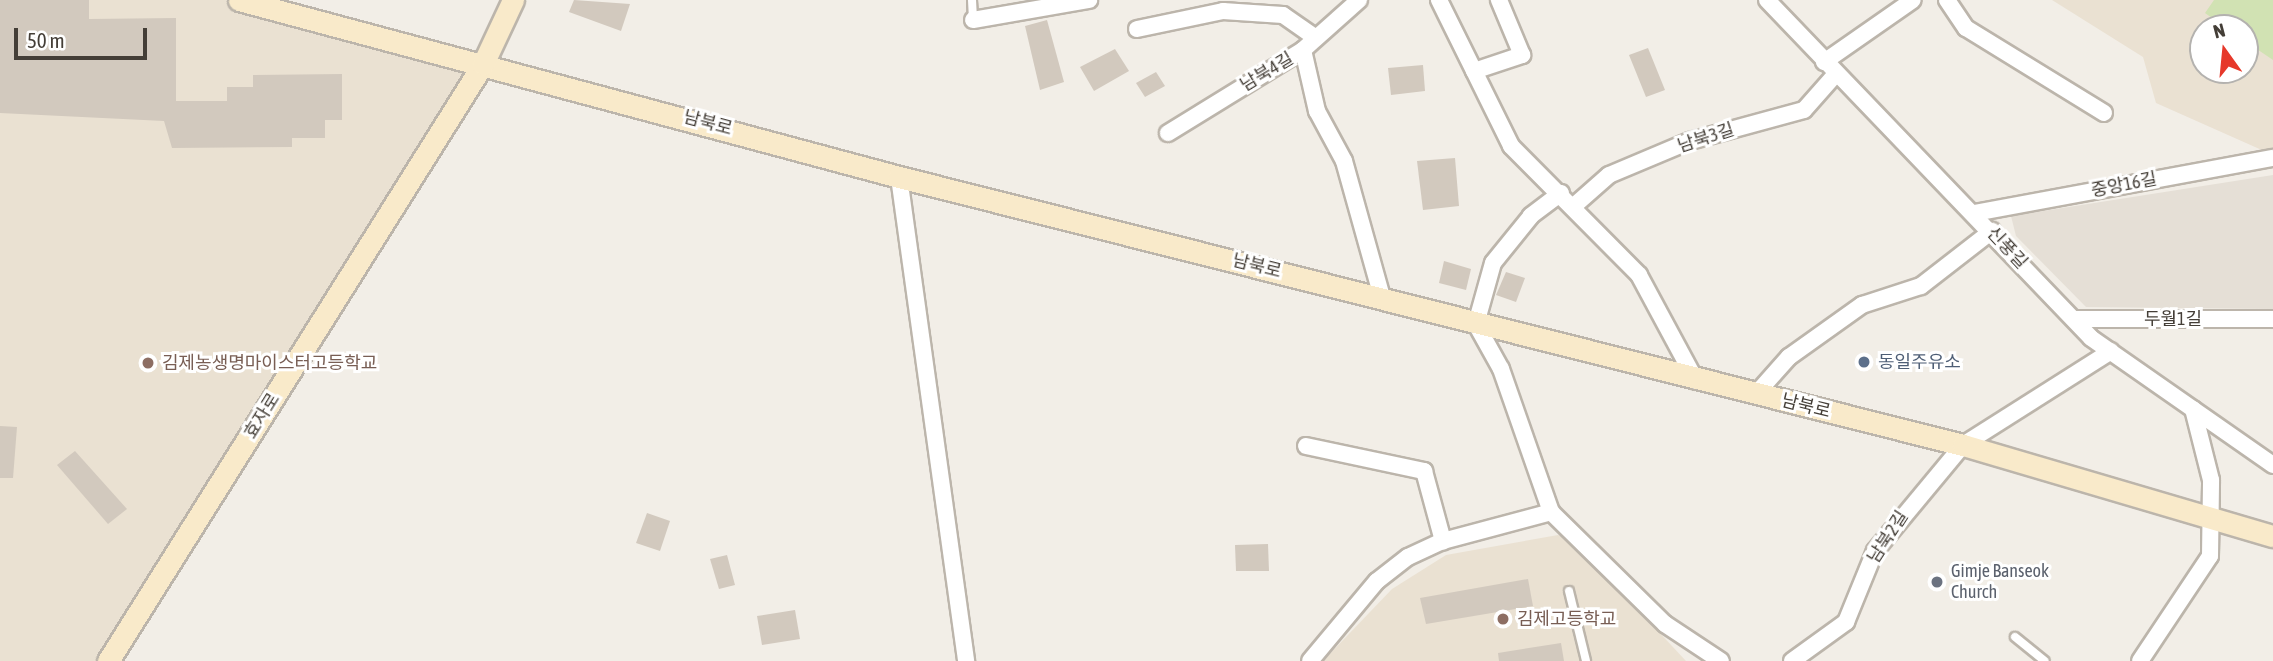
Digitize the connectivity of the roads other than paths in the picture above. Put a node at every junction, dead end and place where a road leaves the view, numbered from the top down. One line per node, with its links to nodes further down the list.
1 (239, 0): 15 (main road, 남북로)
2 (513, 0): 15 (main road, 효자로)
3 (972, 0): 11 (lane)
4 (1089, 0): 11 (street)
5 (1359, 0): 13 (street, 남북4길)
6 (1439, 0): 17 (street)
7 (1499, 0): 17 (street)
8 (1767, 0): 16 (street, 신풍길)
9 (1913, 0): 16 (street, 남북3길)
10 (1947, 0): 18 (street)
11 (973, 20)
12 (1138, 29): 13 (street)
13 (1316, 38): 14 (street, 남북4길)
14 (1303, 50): 19 (street, 남북4길); 26 (street)
15 (483, 64): 21 (main road, 남북로); 44 (main road, 효자로)
16 (1830, 69): 23 (street, 남북3길); 24 (street, 신풍길)
17 (1474, 71): 22 (street)
18 (2104, 113)
19 (1168, 133)
20 (2273, 158): 24 (street, 중앙16길)
21 (899, 177): 26 (main road, 남북로); 43 (street)
22 (1561, 192): 23 (street); 29 (street)
23 (1575, 205): 31 (street)
24 (1975, 213): 25 (street, 신풍길)
25 (1992, 231): 27 (street, 신풍길); 32 (street)
26 (1382, 297): 29 (main road, 남북로)
27 (2074, 318): 28 (street, 두월1길); 30 (street, 신풍길)
28 (2273, 319)
29 (1476, 324): 31 (main road, 남북로); 37 (street)
30 (2111, 351): 33 (street, 신풍길); 34 (street, 남북2길)
31 (1696, 381): 32 (main road, 남북로)
32 (1756, 394): 34 (main road, 남북로)
33 (2193, 409): 36 (street, 신풍길); 38 (street)
34 (1964, 444): 38 (main road, 남북로); 50 (street, 남북2길)
35 (1306, 446): 40 (street)
36 (2273, 465)
37 (1551, 512): 40 (street); 49 (street)
38 (2211, 514): 39 (main road, 남북로); 52 (street)
39 (2273, 536)
40 (1443, 541): 47 (street)
41 (1569, 591): 48 (lane)
42 (2015, 636): 51 (lane)
43 (963, 639): 45 (street); 46 (lane)
44 (108, 661)
45 (966, 661)
46 (976, 661)
47 (1310, 661)
48 (1586, 661)
49 (1721, 661)
50 (1792, 661)
51 (2045, 661)
52 (2140, 661)

